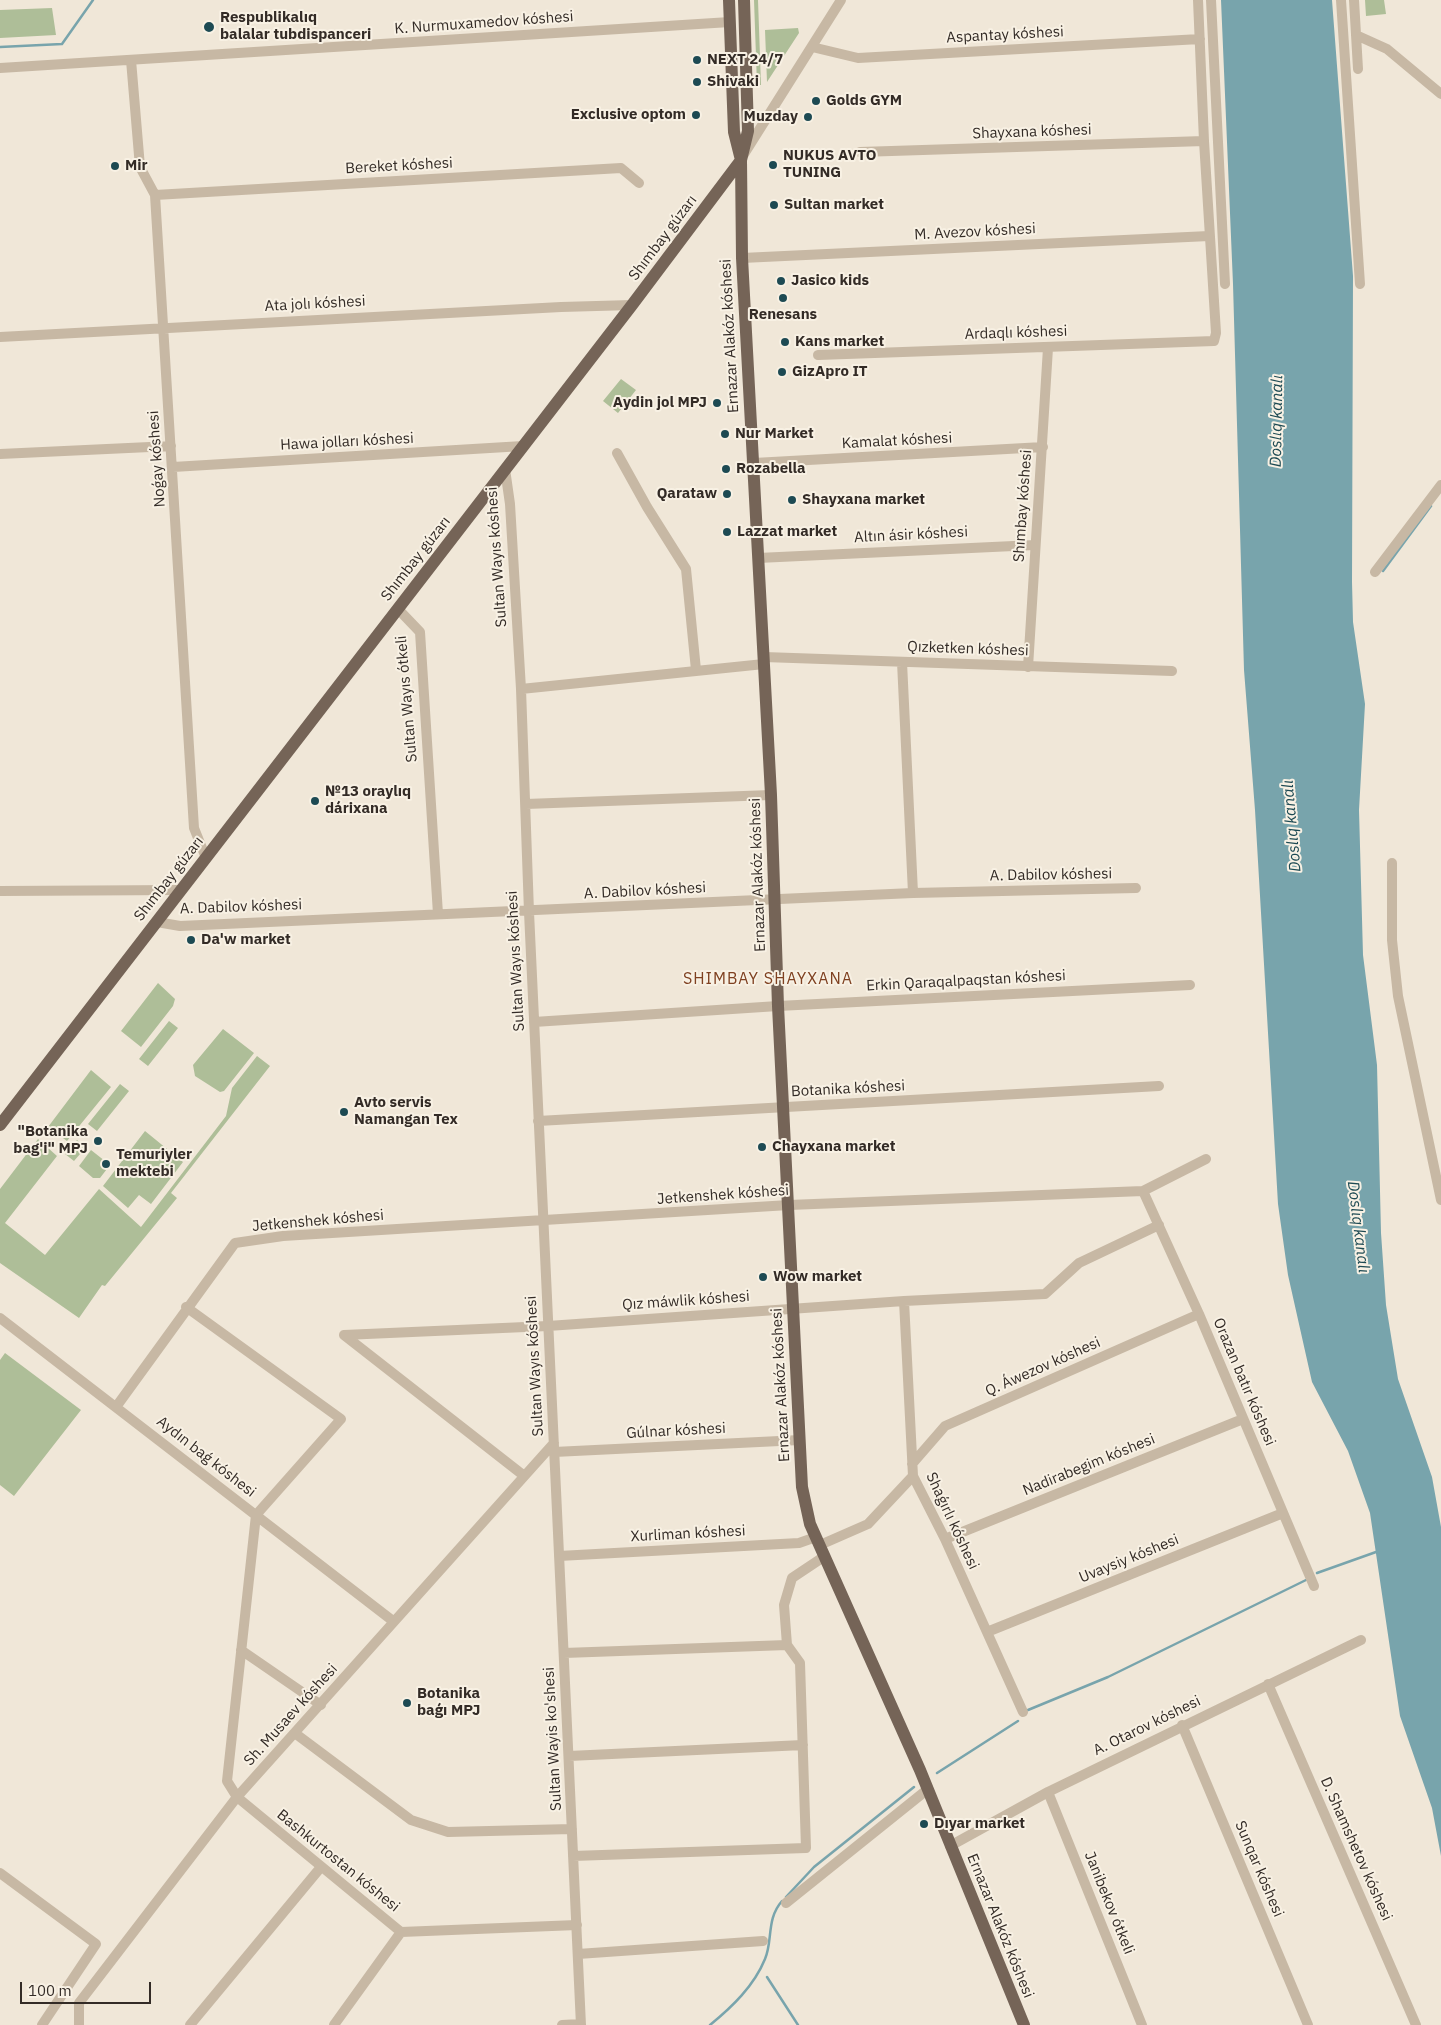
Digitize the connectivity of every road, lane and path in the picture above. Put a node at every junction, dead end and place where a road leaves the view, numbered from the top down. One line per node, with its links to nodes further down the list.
1 (729, 0): 8 (main road, Ernazar Alakóz kóshesi)
2 (744, 0): 18 (main road, Ernazar Alakóz kóshesi)
3 (841, 0): 11 (street, Shımbay gúzarı)
4 (1198, 0): 10 (street)
5 (1211, 0): 23 (street)
6 (1341, 0): 24 (street)
7 (1354, 0): 9 (street)
8 (730, 22): 12 (street, K. Nurmuxamedov kóshesi); 18 (main road, Ernazar Alakóz kóshesi)
9 (1356, 35): 14 (street); 15 (street)
10 (1200, 39): 11 (street, Aspantay kóshesi); 16 (street)
11 (812, 47): 18 (street, Shımbay gúzarı)
12 (131, 60): 13 (street, K. Nurmuxamedov kóshesi); 20 (street, Noǵay kóshesi)
13 (0, 68)
14 (1358, 69)
15 (1441, 94)
16 (1204, 141): 17 (street, Shayxana kóshesi); 21 (street)
17 (860, 152)
18 (740, 160): 22 (main road, Ernazar Alakóz kóshesi); 25 (main road, Shımbay gúzarı)
19 (640, 183): 20 (street, Bereket kóshesi)
20 (154, 195): 26 (street, Noǵay kóshesi)
21 (1209, 236): 22 (street, M. Avezov kóshesi); 28 (street, Ardaqlı kóshesi)
22 (742, 258): 35 (main road, Ernazar Alakóz kóshesi)
23 (1224, 284)
24 (1360, 284)
25 (632, 305): 26 (street, Ata jolı kóshesi); 31 (main road, Shımbay gúzarı)
26 (163, 327): 27 (street, Ata jolı kóshesi); 30 (street, Noǵay kóshesi)
27 (0, 337)
28 (1048, 348): 29 (street, Ardaqlı kóshesi); 32 (street, Shımbay kóshesi)
29 (818, 355)
30 (171, 446): 34 (street); 36 (street, Noǵay kóshesi)
31 (523, 446): 36 (street, Hawa jolları kóshesi); 37 (main road, Shımbay gúzarı)
32 (1042, 448): 35 (street, Kamalat kóshesi); 39 (street, Shımbay kóshesi)
33 (617, 453): 46 (street)
34 (0, 454)
35 (754, 464): 40 (main road, Ernazar Alakóz kóshesi)
36 (173, 467): 51 (street, Noǵay kóshesi)
37 (505, 469): 42 (main road, Shımbay gúzarı); 48 (street, Sultan Wayıs kóshesi)
38 (1441, 485): 41 (street)
39 (1035, 545): 40 (street, Altın ásir kóshesi); 45 (street, Shımbay kóshesi)
40 (758, 558): 43 (main road, Ernazar Alakóz kóshesi)
41 (1375, 572)
42 (398, 609): 51 (main road, Shımbay gúzarı); 59 (street, Sultan Wayıs ótkeli)
43 (764, 661): 44 (street, Qızketken kóshesi); 46 (street, Qızketken kóshesi); 49 (main road, Ernazar Alakóz kóshesi)
44 (902, 662): 45 (street, Qızketken kóshesi); 56 (street)
45 (1028, 667): 47 (street, Qızketken kóshesi)
46 (696, 670): 48 (street, Qızketken kóshesi)
47 (1172, 671)
48 (521, 689): 50 (street, Sultan Wayıs kóshesi)
49 (771, 795): 50 (street); 57 (main road, Ernazar Alakóz kóshesi)
50 (526, 804): 58 (street, Sultan Wayıs kóshesi)
51 (206, 858): 54 (main road, Shımbay gúzarı)
52 (1392, 863): 70 (street)
53 (1136, 888): 56 (street, A. Dabilov kóshesi)
54 (181, 890): 55 (street); 60 (main road, Shımbay gúzarı)
55 (0, 891)
56 (913, 893): 57 (street, A. Dabilov kóshesi)
57 (775, 899): 58 (street, A. Dabilov kóshesi); 62 (main road, Ernazar Alakóz kóshesi)
58 (529, 912): 59 (street, A. Dabilov kóshesi); 63 (street, Sultan Wayıs kóshesi)
59 (438, 914): 60 (street, A. Dabilov kóshesi)
60 (157, 922): 67 (main road, Shımbay gúzarı)
61 (1190, 985): 62 (street, Erkin Qaraqalpaqstan kóshesi)
62 (778, 1006): 63 (street, Erkin Qaraqalpaqstan kóshesi); 65 (main road, Ernazar Alakóz kóshesi)
63 (534, 1022): 66 (street, Sultan Wayıs kóshesi)
64 (1159, 1086): 65 (street, Botanika kóshesi)
65 (784, 1108): 66 (street, Botanika kóshesi); 71 (main road, Ernazar Alakóz kóshesi)
66 (538, 1121): 72 (street, Sultan Wayıs kóshesi)
67 (0, 1125)
68 (1206, 1159): 69 (street, Jetkenshek kóshesi)
69 (1143, 1191): 71 (street, Jetkenshek kóshesi); 73 (street, Orazan batır kóshesi)
70 (1441, 1200)
71 (789, 1206): 72 (street, Jetkenshek kóshesi); 76 (main road, Ernazar Alakóz kóshesi)
72 (543, 1221): 75 (street, Jetkenshek kóshesi); 79 (street, Sultan Wayıs kóshesi)
73 (1159, 1225): 74 (street, Qız máwlik kóshesi); 77 (street, Orazan batır kóshesi)
74 (904, 1301): 76 (street, Qız máwlik kóshesi); 84 (street, Shaǵırlı kóshesi)
75 (186, 1307): 80 (street); 88 (street)
76 (794, 1308): 79 (street, Qız máwlik kóshesi); 82 (main road, Ernazar Alakóz kóshesi)
77 (1199, 1314): 81 (street, Orazan batır kóshesi); 84 (street, Q. Áwezov kóshesi)
78 (0, 1318): 80 (street, Aydın baǵ kóshesi)
79 (548, 1326): 83 (street, Sultan Wayıs kóshesi); 85 (street, Qız máwlik kóshesi)
80 (116, 1407): 88 (street, Aydın baǵ kóshesi)
81 (1243, 1418): 87 (street, Orazan batır kóshesi); 89 (street, Nadirabegim kóshesi)
82 (800, 1440): 83 (street, Gúlnar kóshesi); 90 (main road, Ernazar Alakóz kóshesi)
83 (554, 1447): 85 (street, Sh. Musaev kóshesi); 91 (street, Sultan Wayis ko'shesi)
84 (912, 1464): 86 (street, Shaǵırlı kóshesi)
85 (523, 1475): 93 (street, Sh. Musaev kóshesi)
86 (913, 1476): 89 (street, Shaǵırlı kóshesi); 90 (street)
87 (1283, 1513): 92 (street, Orazan batır kóshesi); 94 (street, Uvaysiy kóshesi)
88 (256, 1515): 93 (street, Aydın baǵ kóshesi); 97 (street)
89 (945, 1539): 94 (street, Shaǵırlı kóshesi)
90 (820, 1546): 91 (street, Xurliman kóshesi); 96 (street); 106 (main road, Ernazar Alakóz kóshesi)
91 (559, 1556): 98 (street, Sultan Wayis ko'shesi)
92 (1314, 1586)
93 (393, 1621): 100 (street, Sh. Musaev kóshesi)
94 (987, 1632): 101 (street, Shaǵırlı kóshesi)
95 (1361, 1640): 99 (street, A. Otarov kóshesi)
96 (787, 1645): 98 (street); 104 (street)
97 (241, 1650): 100 (street); 108 (street)
98 (564, 1653): 105 (street, Sultan Wayis ko'shesi)
99 (1268, 1684): 102 (street, A. Otarov kóshesi); 128 (street, D. Shamshetov kóshesi)
100 (321, 1705): 103 (street, Sh. Musaev kóshesi)
101 (1022, 1712)
102 (1182, 1726): 107 (street, A. Otarov kóshesi); 127 (street, Sunqar kóshesi)
103 (296, 1734): 108 (street, Sh. Musaev kóshesi); 109 (street)
104 (803, 1745): 105 (street); 111 (street)
105 (569, 1756): 109 (street, Sultan Wayis ko'shesi)
106 (928, 1789): 110 (main road, Ernazar Alakóz kóshesi); 114 (street)
107 (1048, 1792): 110 (street, A. Otarov kóshesi); 126 (street, Janibekov ótkeli)
108 (237, 1797): 112 (street, Bashkurtostan kóshesi); 121 (street, Sh. Musaev kóshesi)
109 (572, 1829): 111 (street, Sultan Wayis ko'shesi)
110 (950, 1846): 125 (main road, Ernazar Alakóz kóshesi)
111 (574, 1856): 115 (street, Sultan Wayis ko'shesi)
112 (320, 1867): 116 (street, Bashkurtostan kóshesi); 122 (street)
113 (0, 1873): 120 (street)
114 (786, 1903)
115 (577, 1925): 116 (street, Bashkurtostan kóshesi); 118 (street, Sultan Wayis ko'shesi)
116 (401, 1932): 123 (street)
117 (762, 1941): 118 (street)
118 (578, 1954): 119 (street, Sultan Wayis ko'shesi)
119 (581, 2024): 124 (street)
120 (42, 2025)
121 (79, 2025)
122 (190, 2025)
123 (334, 2025)
124 (562, 2025)
125 (1024, 2025)
126 (1142, 2025)
127 (1308, 2025)
128 (1416, 2025)

